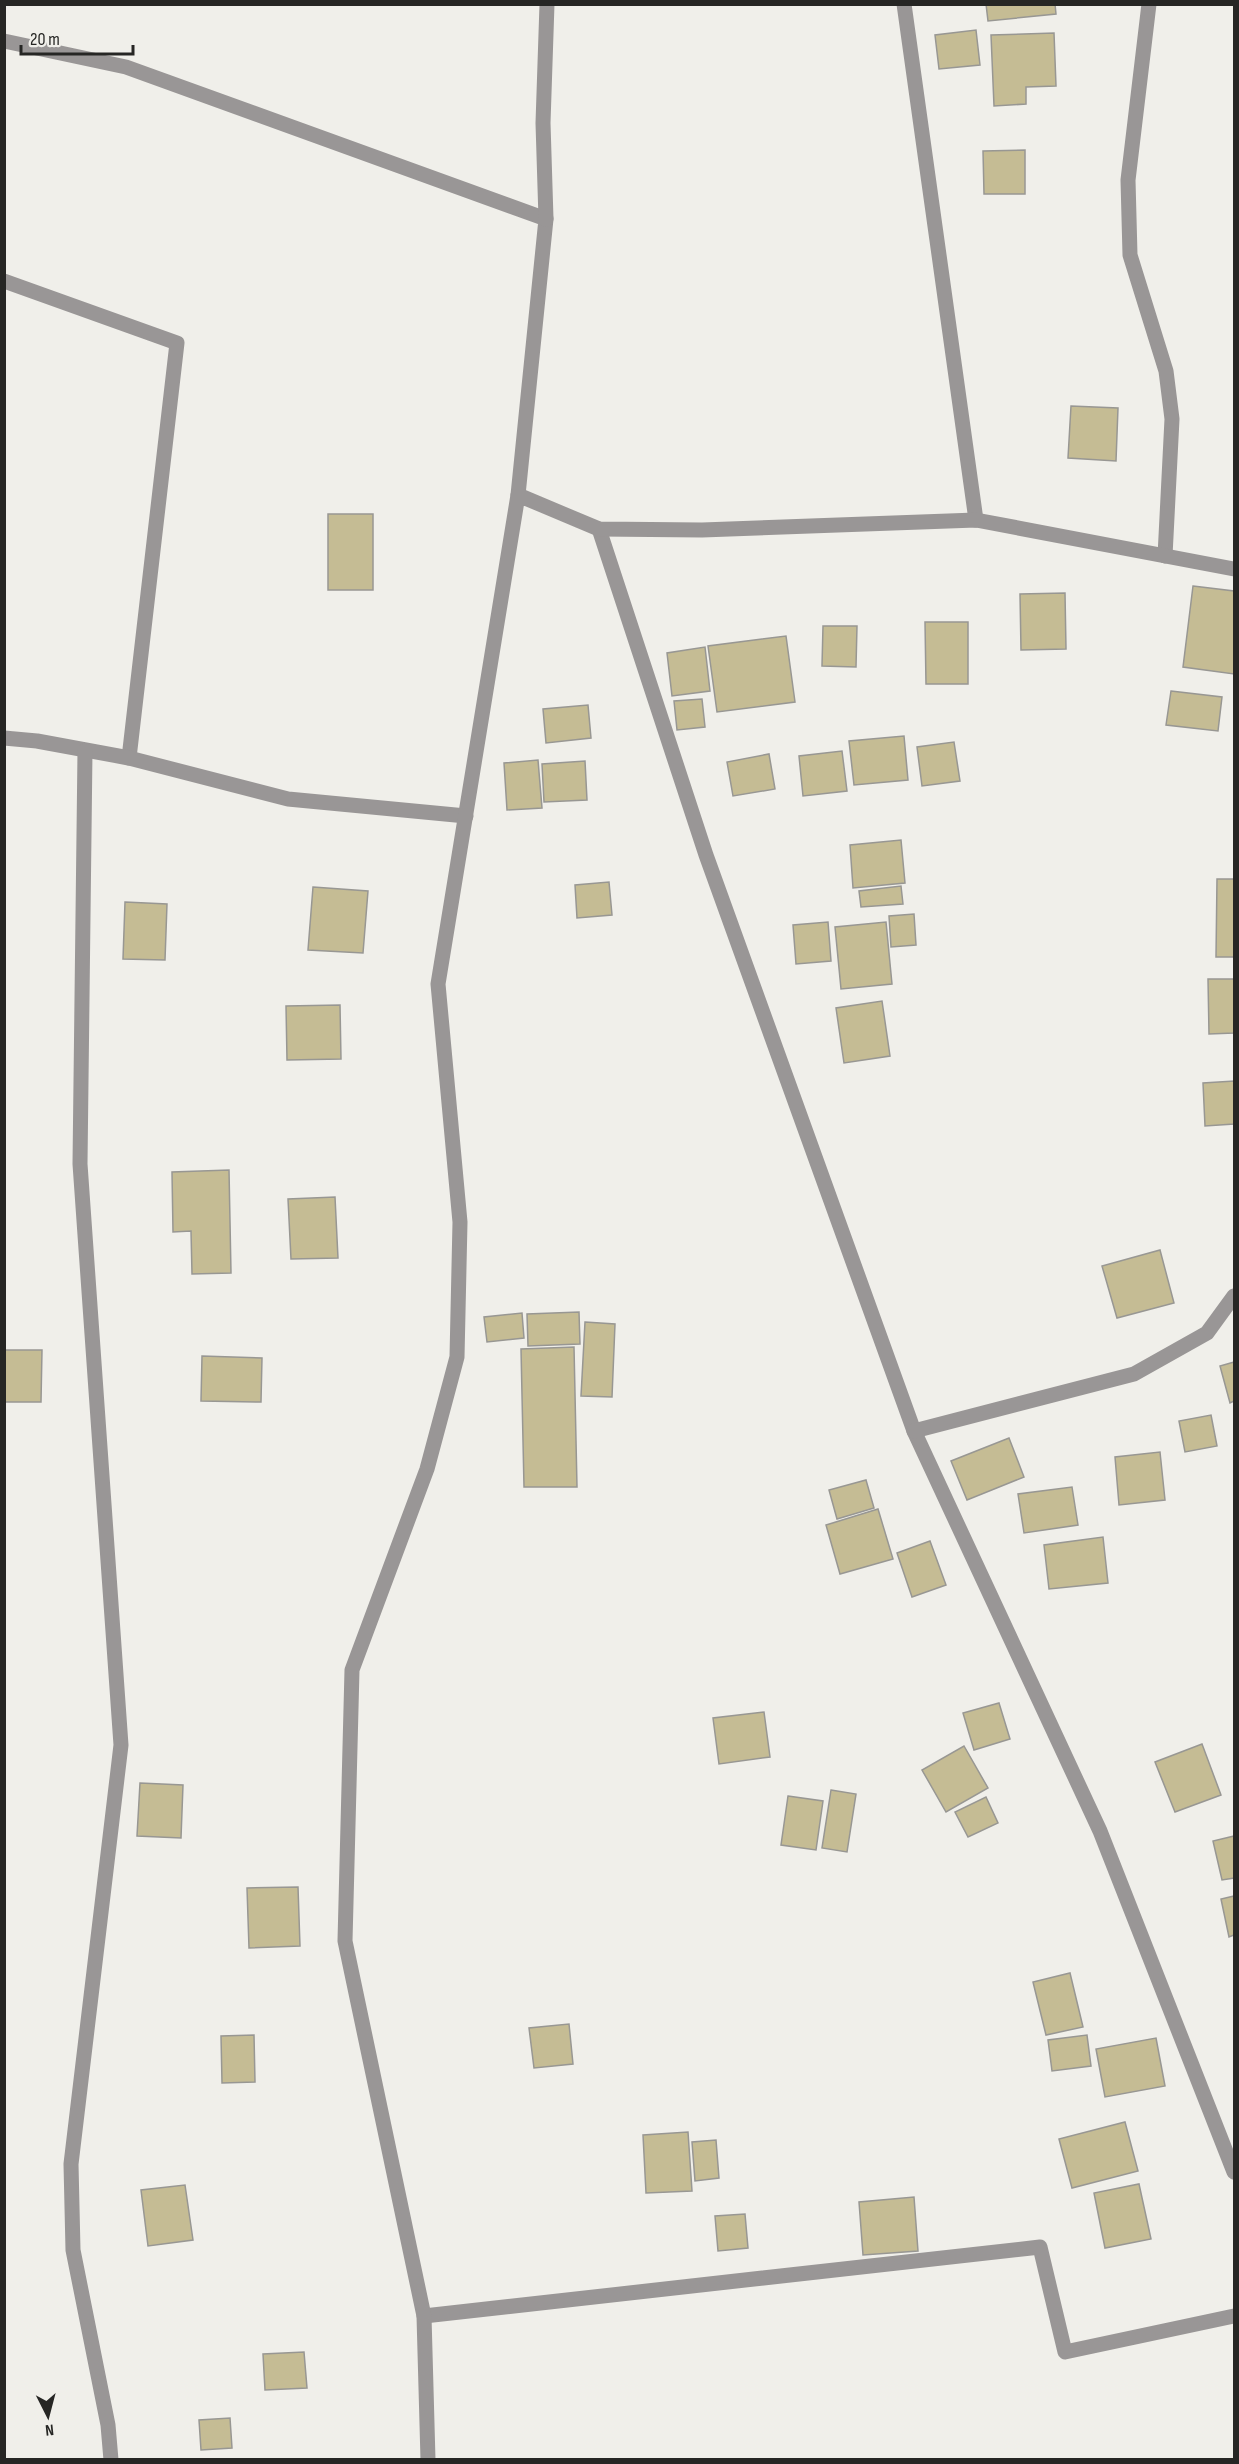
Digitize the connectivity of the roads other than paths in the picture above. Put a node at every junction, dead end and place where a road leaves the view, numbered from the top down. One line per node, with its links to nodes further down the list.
1 (547, 4): 5 (street)
2 (904, 4): 8 (street)
3 (1149, 4): 10 (street)
4 (4, 41): 5 (street)
5 (546, 219): 7 (street)
6 (4, 281): 14 (street)
7 (518, 495): 9 (street); 15 (street)
8 (976, 520): 9 (street); 10 (street)
9 (599, 529): 17 (street)
10 (1165, 556): 11 (street)
11 (1234, 569)
12 (4, 738): 13 (street)
13 (85, 751): 14 (street); 21 (street)
14 (129, 758): 15 (street)
15 (465, 816): 19 (street)
16 (1234, 1296): 17 (street)
17 (914, 1431): 18 (street)
18 (1234, 2172)
19 (424, 2316): 20 (street); 22 (street)
20 (1234, 2316)
21 (111, 2460)
22 (428, 2460)

